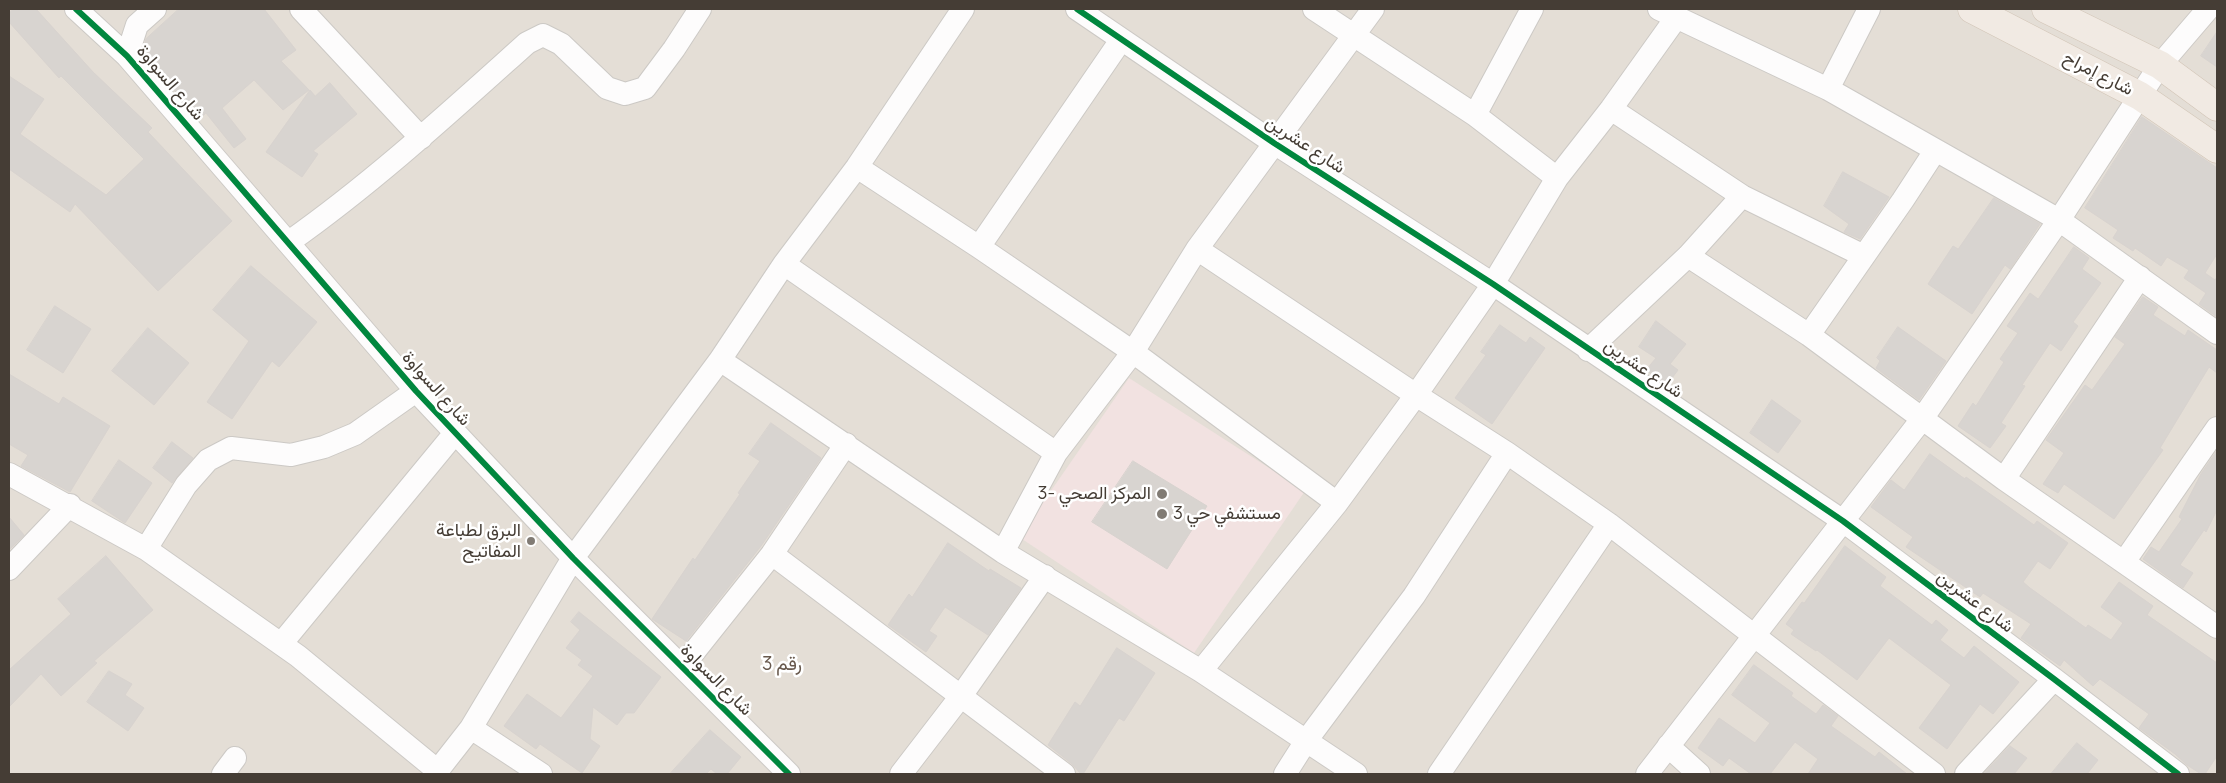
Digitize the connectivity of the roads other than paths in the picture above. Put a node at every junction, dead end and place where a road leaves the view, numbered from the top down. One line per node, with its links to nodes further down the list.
1 (76, 9): 17 (street, شارع السواوة)
2 (155, 9): 17 (street)
3 (301, 9): 24 (street)
4 (700, 9): 24 (street)
5 (963, 9): 28 (street)
6 (1077, 9): 16 (street, شارع عشرين)
7 (1314, 9): 15 (street)
8 (1374, 9): 15 (street)
9 (1532, 9): 23 (street)
10 (1869, 9): 19 (street)
11 (1972, 9): 20 (main road, شارع إمراح)
12 (2046, 9): 18 (main road, شارع إمراح)
13 (2208, 9): 18 (street)
14 (1667, 13): 19 (street); 22 (street)
15 (1355, 36): 23 (street); 25 (street)
16 (1121, 40): 25 (street, شارع عشرين); 33 (street)
17 (127, 56): 32 (street, شارع السواوة)
18 (2160, 65): 20 (street); 21 (main road, شارع إمراح)
19 (1828, 89): 27 (street)
20 (2140, 96): 26 (main road, شارع إمراح); 31 (street)
21 (2217, 107)
22 (1611, 109): 29 (street); 30 (street)
23 (1475, 116): 29 (street)
24 (422, 138): 32 (street)
25 (1274, 143): 34 (street); 39 (street, شارع عشرين)
26 (2217, 149)
27 (1935, 150): 31 (street); 36 (street)
28 (857, 167): 33 (street); 37 (street)
29 (1557, 178): 39 (street)
30 (1742, 196): 35 (street); 36 (street)
31 (2059, 220): 38 (street); 47 (street)
32 (289, 242): 45 (street, شارع السواوة)
33 (979, 247): 43 (street)
34 (1197, 249): 43 (street); 46 (street)
35 (1688, 256): 41 (street); 42 (street)
36 (1864, 256): 41 (street)
37 (784, 264): 44 (street); 51 (street)
38 (2140, 277): 40 (street); 54 (street)
39 (1493, 284): 42 (street, شارع عشرين); 46 (street)
40 (2217, 333)
41 (1809, 335): 47 (street)
42 (1588, 350): 57 (street, شارع عشرين)
43 (1133, 352): 51 (street); 55 (street)
44 (720, 360): 50 (street); 62 (street)
45 (416, 391): 49 (street, شارع السواوة); 59 (street)
46 (1416, 395): 52 (street); 55 (street)
47 (1922, 420): 54 (street); 57 (street)
48 (2217, 428): 63 (street)
49 (455, 433): 62 (street, شارع السواوة); 68 (street)
50 (846, 444): 60 (street); 61 (street)
51 (1056, 453): 60 (street)
52 (1508, 453): 58 (street); 74 (street)
53 (9, 474): 56 (street)
54 (2004, 479): 63 (street)
55 (1337, 503): 70 (street)
56 (70, 505): 59 (street); 64 (street)
57 (1842, 522): 67 (street); 71 (street, شارع عشرين)
58 (1609, 524): 67 (street); 83 (street)
59 (146, 548): 68 (street)
60 (1003, 552): 65 (street)
61 (772, 554): 69 (street); 72 (street)
62 (572, 558): 69 (street, شارع السواوة); 73 (street)
63 (2124, 562): 66 (street)
64 (9, 569)
65 (1045, 576): 70 (street); 72 (street)
66 (2217, 627)
67 (1755, 636): 75 (street); 86 (street)
68 (281, 644): 76 (street)
69 (682, 667): 78 (street, شارع السواوة)
70 (1201, 671): 74 (street)
71 (2054, 679): 87 (street); 88 (street, شارع عشرين)
72 (961, 696): 79 (street); 80 (street)
73 (471, 728): 76 (street); 77 (street)
74 (1306, 741): 81 (street); 82 (street)
75 (1668, 746): 84 (street); 85 (street)
76 (437, 772)
77 (541, 774)
78 (789, 774)
79 (901, 774)
80 (1064, 774)
81 (1284, 774)
82 (1356, 774)
83 (1439, 774)
84 (1648, 774)
85 (1699, 774)
86 (1934, 774)
87 (1966, 774)
88 (2178, 774)

